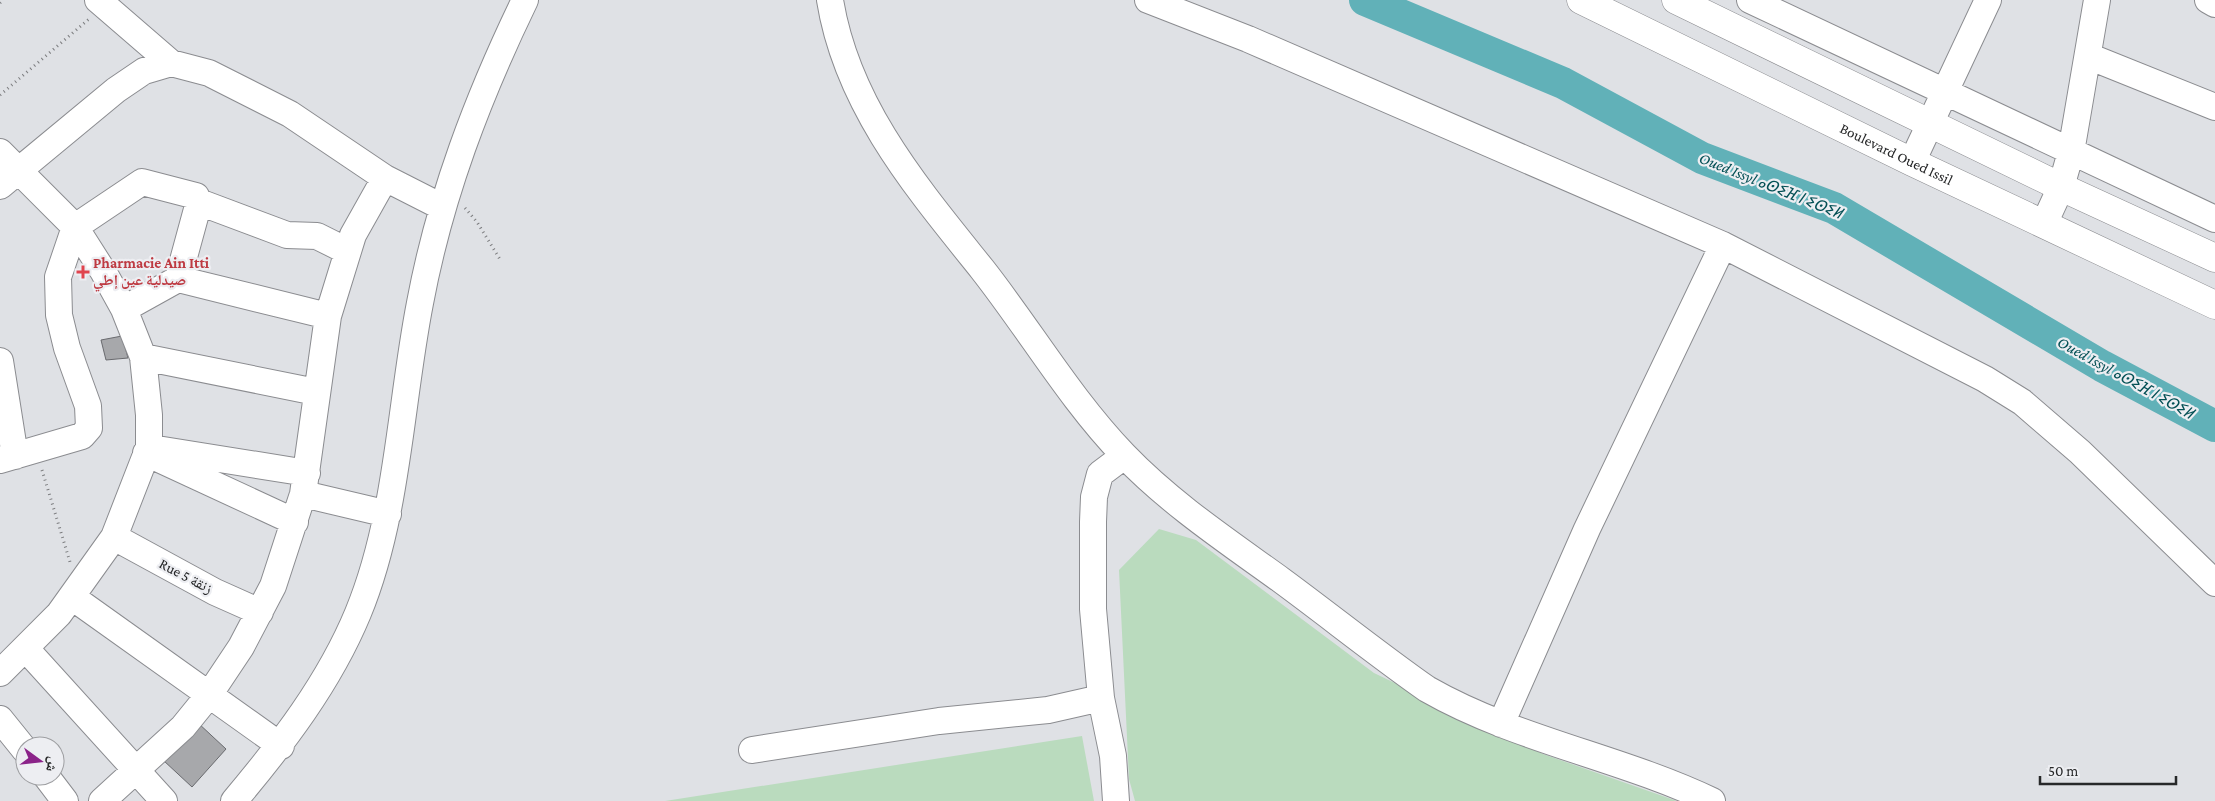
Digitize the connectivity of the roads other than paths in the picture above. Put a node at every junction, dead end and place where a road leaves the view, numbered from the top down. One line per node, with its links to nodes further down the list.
1 (526, 0): 23 (street)
2 (830, 0): 40 (street)
3 (1148, 0): 28 (street)
4 (1581, 0): 19 (main road, Boulevard Oued Issil)
5 (1676, 0): 16 (main road)
6 (1750, 0): 14 (street)
7 (1988, 0): 14 (street)
8 (2097, 0): 12 (street)
9 (2208, 0): 11 (street)
10 (102, 2): 13 (street)
11 (2215, 4)
12 (2088, 56): 15 (street); 18 (street)
13 (171, 63): 20 (street); 21 (street)
14 (1944, 92): 16 (street); 18 (street)
15 (2215, 107)
16 (1930, 124): 19 (street); 22 (main road)
17 (0, 152): 21 (street)
18 (2071, 152): 22 (street); 25 (street)
19 (1912, 162): 26 (main road, Boulevard Oued Issil)
20 (385, 178): 23 (street); 29 (street)
21 (10, 179): 27 (street)
22 (2061, 187): 26 (street); 30 (main road)
23 (444, 198): 42 (street)
24 (199, 202): 27 (street); 29 (street); 31 (street)
25 (2215, 220)
26 (2044, 224): 32 (main road, Boulevard Oued Issil)
27 (75, 227): 33 (street); 39 (street)
28 (1723, 246): 45 (street); 53 (street)
29 (348, 251): 34 (street)
30 (2215, 258)
31 (178, 279): 33 (street); 34 (street)
32 (2215, 305)
33 (124, 309): 35 (street)
34 (328, 316): 37 (street)
35 (143, 357): 37 (street); 38 (street)
36 (0, 366): 39 (street)
37 (316, 392): 41 (street)
38 (147, 450): 41 (street); 43 (street); 44 (street)
39 (17, 455)
40 (1124, 456): 51 (street); 53 (street)
41 (305, 483): 42 (street); 43 (street)
42 (388, 514): 55 (street)
43 (295, 522): 47 (street)
44 (114, 537): 46 (street); 47 (street, Rue 5 زنقة)
45 (2215, 583)
46 (75, 593): 48 (street); 50 (street)
47 (260, 612): 50 (street)
48 (26, 649): 49 (street); 57 (street)
49 (0, 673)
50 (209, 695): 55 (street); 57 (street)
51 (1101, 698): 56 (street); 63 (street)
52 (0, 719): 54 (street)
53 (1501, 724): 64 (street)
54 (15, 738)
55 (281, 746): 62 (street)
56 (752, 750)
57 (136, 771): 60 (street); 61 (street)
58 (54, 786): 59 (street)
59 (65, 801)
60 (102, 801)
61 (164, 801)
62 (234, 801)
63 (1116, 801)
64 (1712, 801)

